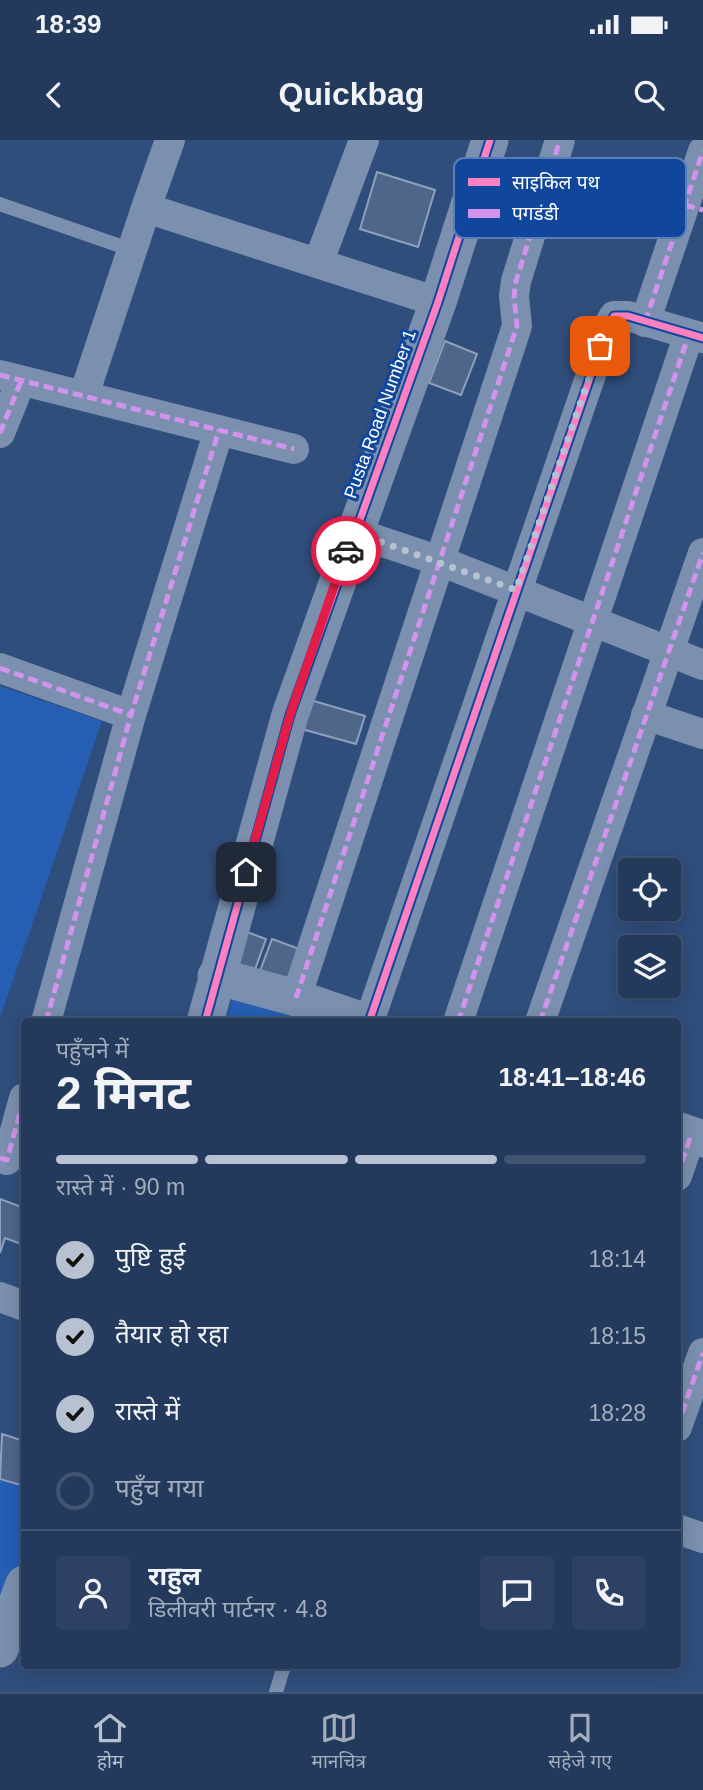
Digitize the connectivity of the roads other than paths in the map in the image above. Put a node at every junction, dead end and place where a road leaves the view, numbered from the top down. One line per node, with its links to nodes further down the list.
1 (170, 140): 10 (street)
2 (364, 140): 16 (street)
3 (490, 140): 6 (street, Pusta Road Number 1)
4 (561, 140): 7 (street)
5 (703, 151): 9 (street)
6 (484, 158)
7 (555, 158)
8 (0, 204): 15 (lane)
9 (694, 207): 11 (street)
10 (146, 208): 15 (street); 16 (street)
11 (686, 226)
12 (459, 238): 17 (street, Pusta Road Number 1)
13 (530, 238): 27 (street)
14 (681, 238): 18 (street)
15 (132, 250): 21 (street)
16 (319, 261): 17 (street)
17 (438, 302): 25 (street, Pusta Road Number 1)
18 (645, 322): 19 (street); 29 (street)
19 (696, 336): 30 (street)
20 (11, 378): 21 (street); 23 (street)
21 (84, 395): 22 (street)
22 (219, 430): 24 (street); 34 (street)
23 (0, 433)
24 (294, 449)
25 (353, 532): 27 (street); 37 (street, Pusta Road Number 1)
26 (703, 553): 28 (street)
27 (440, 561): 29 (street); 38 (street)
28 (697, 587): 31 (street)
29 (516, 590): 30 (street); 42 (street)
30 (592, 623): 31 (street); 43 (street)
31 (670, 652): 32 (street); 35 (street)
32 (703, 665)
33 (0, 668): 34 (street)
34 (131, 715): 39 (street)
35 (646, 715): 36 (street); 44 (street)
36 (703, 734)
37 (216, 976): 38 (street); 40 (street, Pusta Road Number 1)
38 (296, 998): 41 (street)
39 (47, 1018)
40 (206, 1018)
41 (356, 1018)
42 (369, 1018)
43 (459, 1018)
44 (541, 1018)
45 (21, 1109): 47 (street)
46 (690, 1135): 48 (street)
47 (0, 1158)
48 (681, 1163)
49 (0, 1297): 50 (street)
50 (21, 1305)
51 (703, 1353): 52 (street)
52 (681, 1416)
53 (681, 1531): 54 (street)
54 (703, 1538)
55 (21, 1592): 56 (street)
56 (0, 1649)
57 (283, 1669): 58 (lane)
58 (276, 1692)

